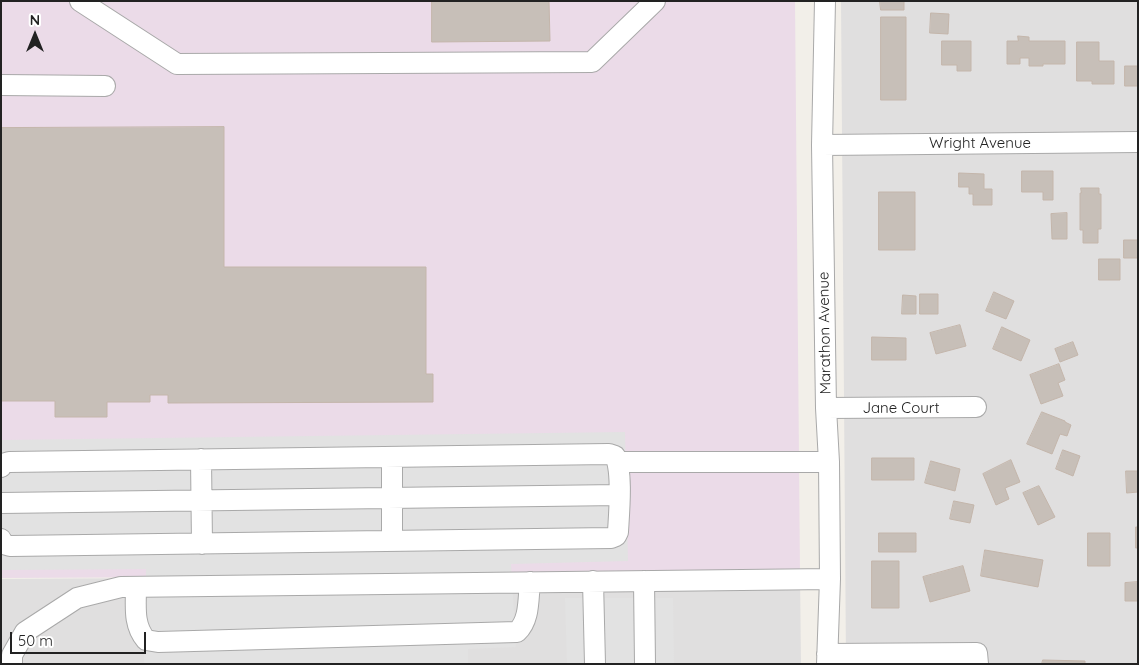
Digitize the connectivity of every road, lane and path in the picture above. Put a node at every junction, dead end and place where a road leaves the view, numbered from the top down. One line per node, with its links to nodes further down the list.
1 (80, 1): 2 (street)
2 (655, 1)
3 (825, 1): 7 (street, Marathon Avenue)
4 (1, 85): 5 (street)
5 (105, 86)
6 (1138, 142): 7 (street, Wright Avenue)
7 (822, 145): 9 (street, Marathon Avenue)
8 (976, 407): 9 (street, Jane Court)
9 (826, 408): 13 (street, Marathon Avenue)
10 (392, 457): 11 (street); 12 (street); 16 (street)
11 (201, 459): 14 (street); 17 (street)
12 (618, 462): 13 (street); 15 (street)
13 (829, 462): 22 (street, Marathon Avenue)
14 (1, 467)
15 (619, 495): 16 (street); 20 (street)
16 (392, 498): 17 (street); 20 (street)
17 (201, 501): 18 (street); 21 (street)
18 (1, 504)
19 (1, 539): 21 (street)
20 (392, 541): 21 (street)
21 (202, 544)
22 (830, 579): 24 (street); 29 (street, Marathon Avenue)
23 (593, 581): 24 (street); 25 (street); 30 (street)
24 (644, 581): 31 (street)
25 (530, 582): 26 (street); 26 (street)
26 (136, 587): 27 (street)
27 (9, 658)
28 (977, 658): 29 (street)
29 (827, 659)
30 (595, 664)
31 (645, 664)

